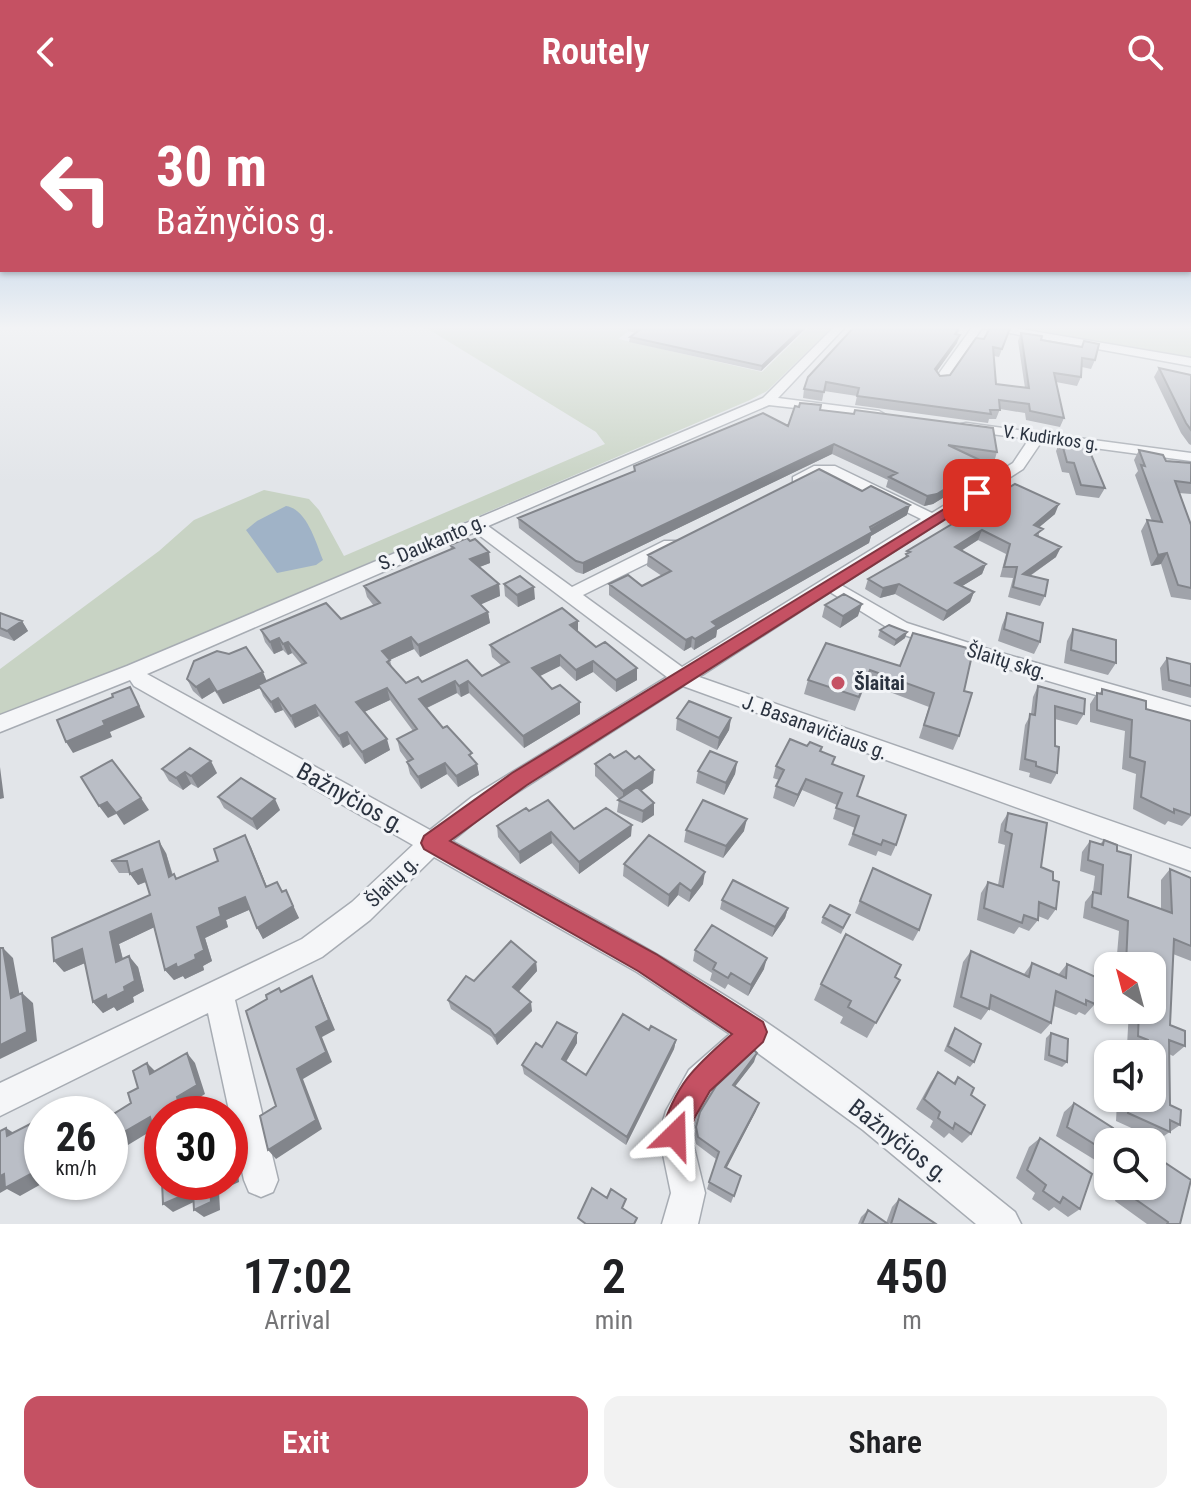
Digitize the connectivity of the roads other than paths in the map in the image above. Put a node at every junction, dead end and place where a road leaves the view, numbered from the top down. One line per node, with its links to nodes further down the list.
1 (790, 378): 2 (street, S. Daukanto g.)
2 (768, 401): 3 (street); 9 (street, S. Daukanto g.)
3 (891, 417)
4 (954, 425): 5 (street, V. Kudirkos g.)
5 (1037, 436): 6 (street, V. Kudirkos g.); 8 (street, Šlaitų g.)
6 (1191, 457)
7 (777, 490): 8 (street)
8 (935, 520): 11 (street, Šlaitų g.)
9 (475, 524): 12 (street, J. Basanavičiaus g.); 13 (street, S. Daukanto g.)
10 (680, 539): 12 (street)
11 (831, 586): 14 (street, Šlaitų g.); 15 (street, Šlaitų skg.)
12 (570, 595): 14 (street, J. Basanavičiaus g.)
13 (134, 671): 16 (street, S. Daukanto g.); 17 (street, Bažnyčios g.)
14 (684, 679): 17 (street, Šlaitų g.); 18 (street, J. Basanavičiaus g.)
15 (1191, 715)
16 (0, 724)
17 (432, 843): 19 (street, Šlaitų g.); 20 (street, Bažnyčios g.)
18 (1191, 860)
19 (219, 996): 21 (street, Šlaitų g.); 22 (street)
20 (754, 1032): 23 (street); 24 (street, Bažnyčios g.)
21 (0, 1100)
22 (261, 1180)
23 (680, 1224)
24 (1003, 1224)

